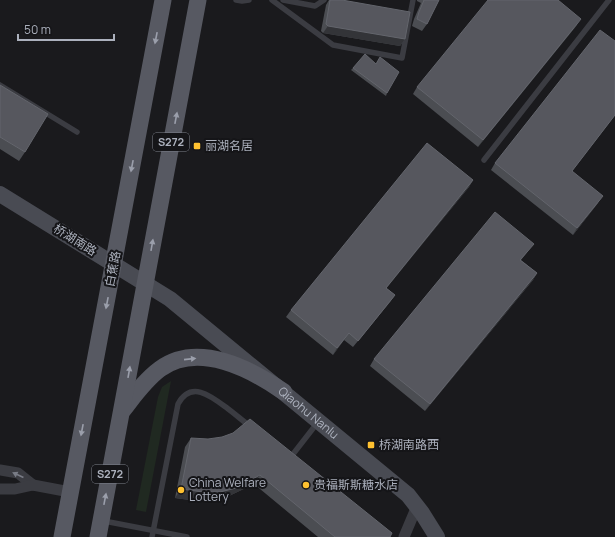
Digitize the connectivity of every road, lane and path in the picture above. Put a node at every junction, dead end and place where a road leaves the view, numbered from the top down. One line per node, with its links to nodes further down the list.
1 (163, 0): 16 (main road, 白蕉路 / S272, one-way to 16)
2 (198, 0): 17 (main road, S272, one-way to 2)
3 (236, 0): 4 (lane)
4 (249, 0)
5 (272, 0): 11 (lane)
6 (283, 0): 7 (lane)
7 (324, 0)
8 (413, 0): 11 (lane)
9 (609, 0): 14 (lane)
10 (403, 13): 11 (lane)
11 (410, 14)
12 (0, 85): 13 (lane)
13 (78, 132)
14 (484, 160)
15 (0, 194): 16 (street, 桥湖南路)
16 (114, 264): 17 (street, 桥湖南路); 28 (main road, 白蕉路 / S272, one-way to 28)
17 (145, 284): 18 (street, 桥湖南路); 19 (main road, S272, one-way to 17)
18 (284, 392): 19 (main road, one-way to 18); 20 (street, Qiaohu Nanlu)
19 (122, 410): 30 (main road, S272, one-way to 19)
20 (319, 421): 23 (lane); 29 (street, Qiaohu Nanlu)
21 (253, 429): 31 (lane)
22 (284, 453): 23 (lane)
23 (290, 458): 24 (lane)
24 (296, 463)
25 (0, 470): 26 (street, one-way to 25)
26 (34, 485): 27 (street); 28 (street)
27 (0, 489)
28 (70, 492): 32 (main road, 白蕉路 / S272)
29 (417, 506): 36 (street); 37 (street, Qiaohu Nanlu)
30 (101, 520): 31 (lane); 33 (main road, S272)
31 (154, 530): 34 (lane); 35 (lane)
32 (62, 537)
33 (98, 537)
34 (152, 537)
35 (187, 537)
36 (404, 537)
37 (436, 537)

